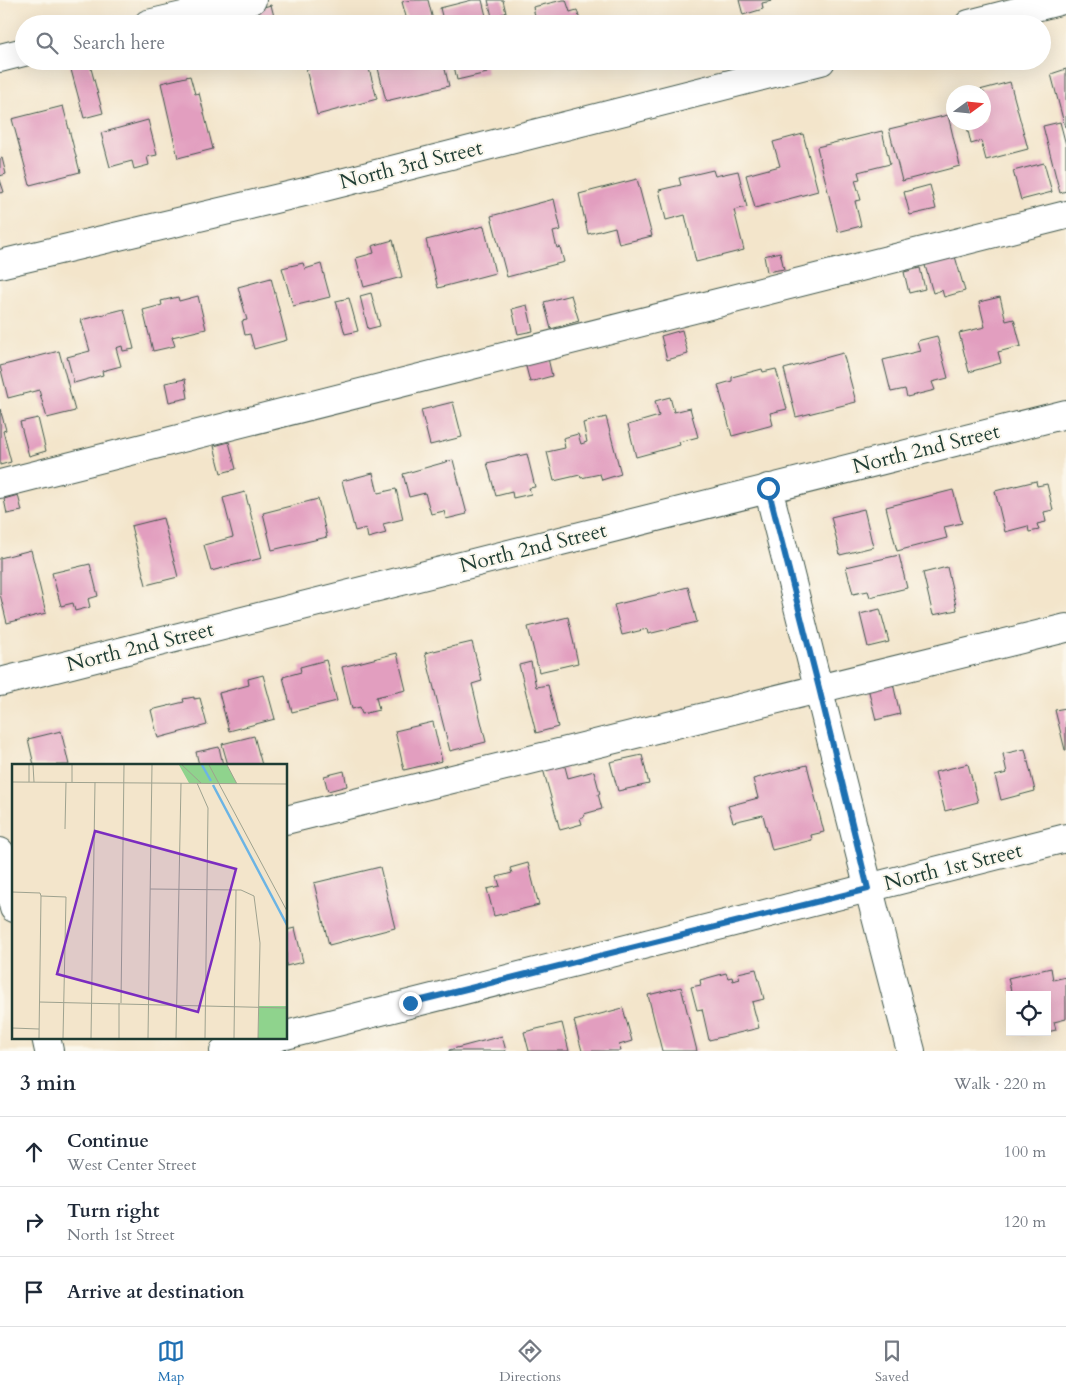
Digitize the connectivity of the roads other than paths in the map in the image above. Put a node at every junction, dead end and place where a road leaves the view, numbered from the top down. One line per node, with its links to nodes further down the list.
1 (252, 0): 3 (street)
2 (1063, 0): 4 (street)
3 (187, 15)
4 (1004, 15)
5 (15, 54): 6 (street)
6 (0, 58)
7 (786, 70): 9 (street, North 3rd Street)
8 (1066, 215): 11 (street)
9 (0, 264)
10 (1066, 414): 12 (street, North 2nd Street)
11 (0, 484)
12 (768, 488): 14 (street, North 2nd Street); 15 (street)
13 (1066, 628): 15 (street)
14 (0, 682)
15 (819, 688): 16 (street); 19 (street)
16 (288, 820)
17 (1066, 838): 19 (street, North 1st Street)
18 (0, 852): 20 (street)
19 (868, 889): 21 (street, North 1st Street); 26 (street)
20 (9, 894)
21 (288, 1034)
22 (46, 1038): 24 (street)
23 (274, 1038): 25 (street)
24 (49, 1051)
25 (224, 1051)
26 (911, 1051)

